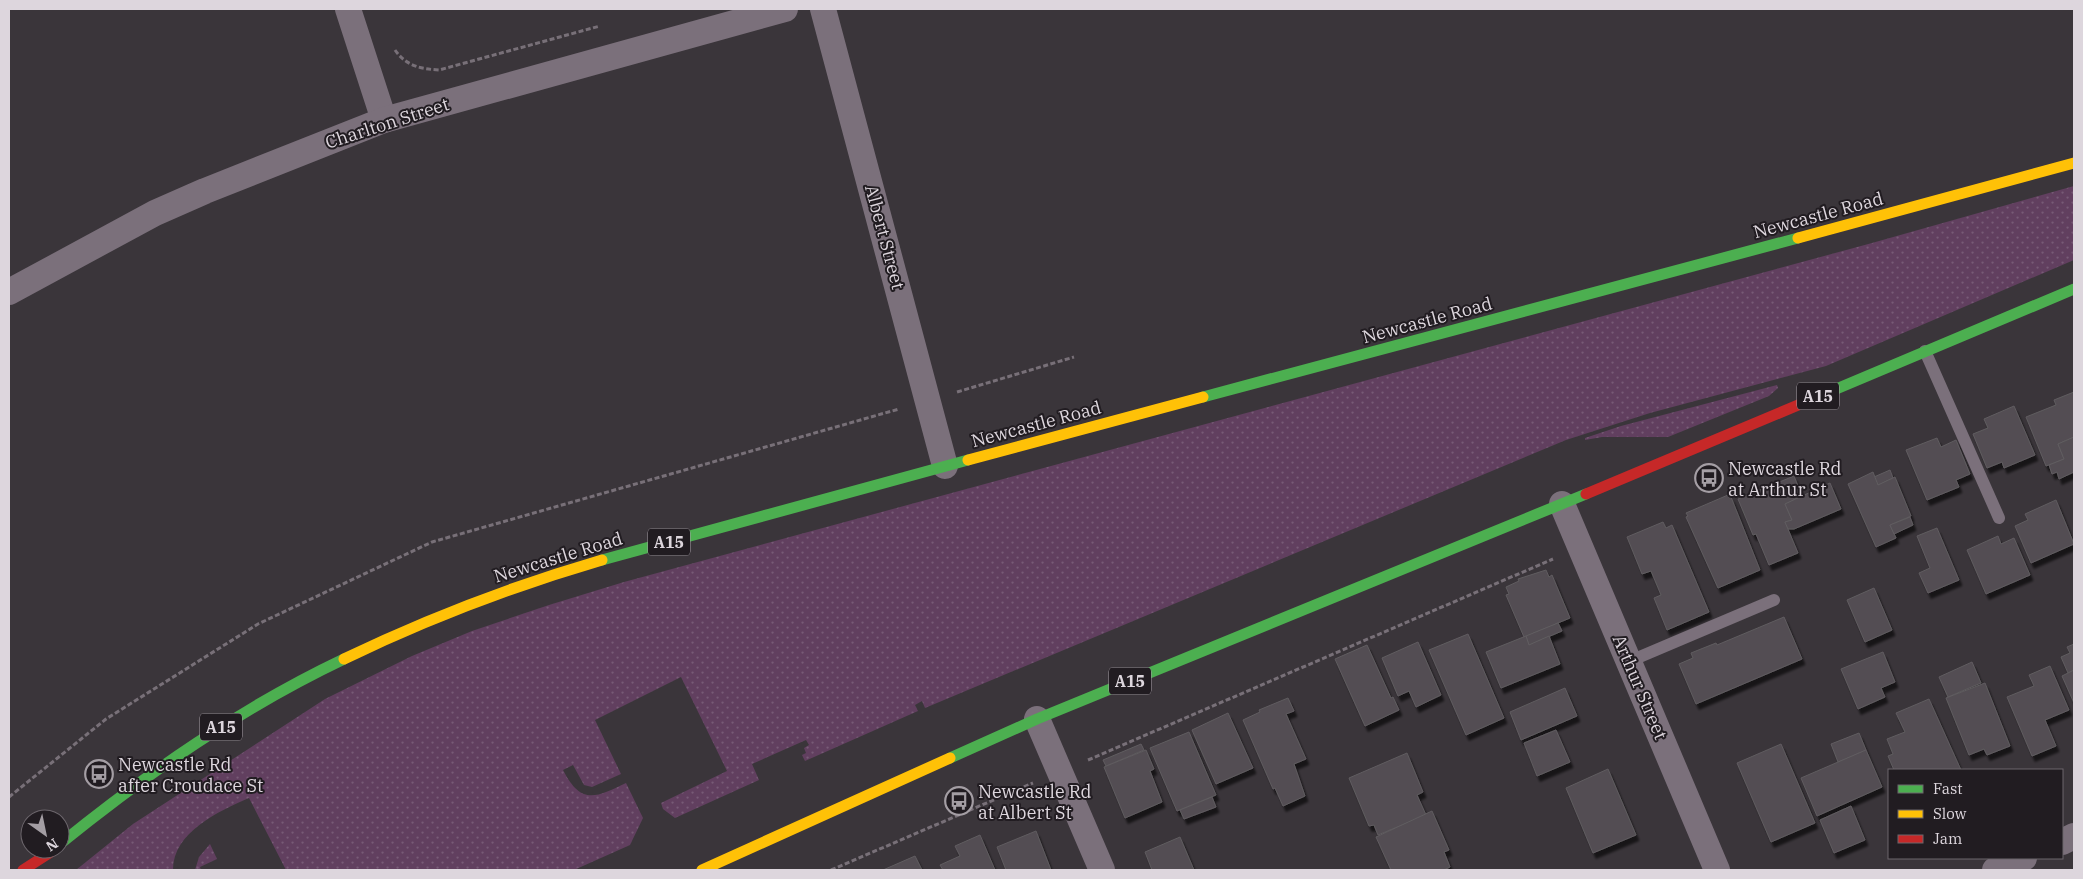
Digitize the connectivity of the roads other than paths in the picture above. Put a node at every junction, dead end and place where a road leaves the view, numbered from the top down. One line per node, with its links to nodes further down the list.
1 (348, 9): 4 (street)
2 (785, 9): 4 (street, Charlton Street)
3 (823, 9): 9 (street, Albert Street)
4 (384, 120): 7 (street, Charlton Street)
5 (2074, 163): 9 (highway, Newcastle Road / A15)
6 (2074, 289): 8 (highway, A15)
7 (9, 292)
8 (1925, 351): 10 (highway, A15); 11 (lane)
9 (946, 466): 15 (highway, Newcastle Road / A15)
10 (1562, 504): 13 (street, Arthur Street); 14 (highway, A15)
11 (1999, 518)
12 (1774, 600): 13 (lane)
13 (1630, 661): 23 (street, Arthur Street)
14 (1037, 720): 21 (highway, A15); 22 (street)
15 (70, 836)
16 (39, 859): 19 (highway)
17 (44, 859): 20 (highway)
18 (2022, 859): 24 (street)
19 (23, 870)
20 (34, 870)
21 (702, 870)
22 (1102, 870)
23 (1717, 870)
24 (1995, 870)

